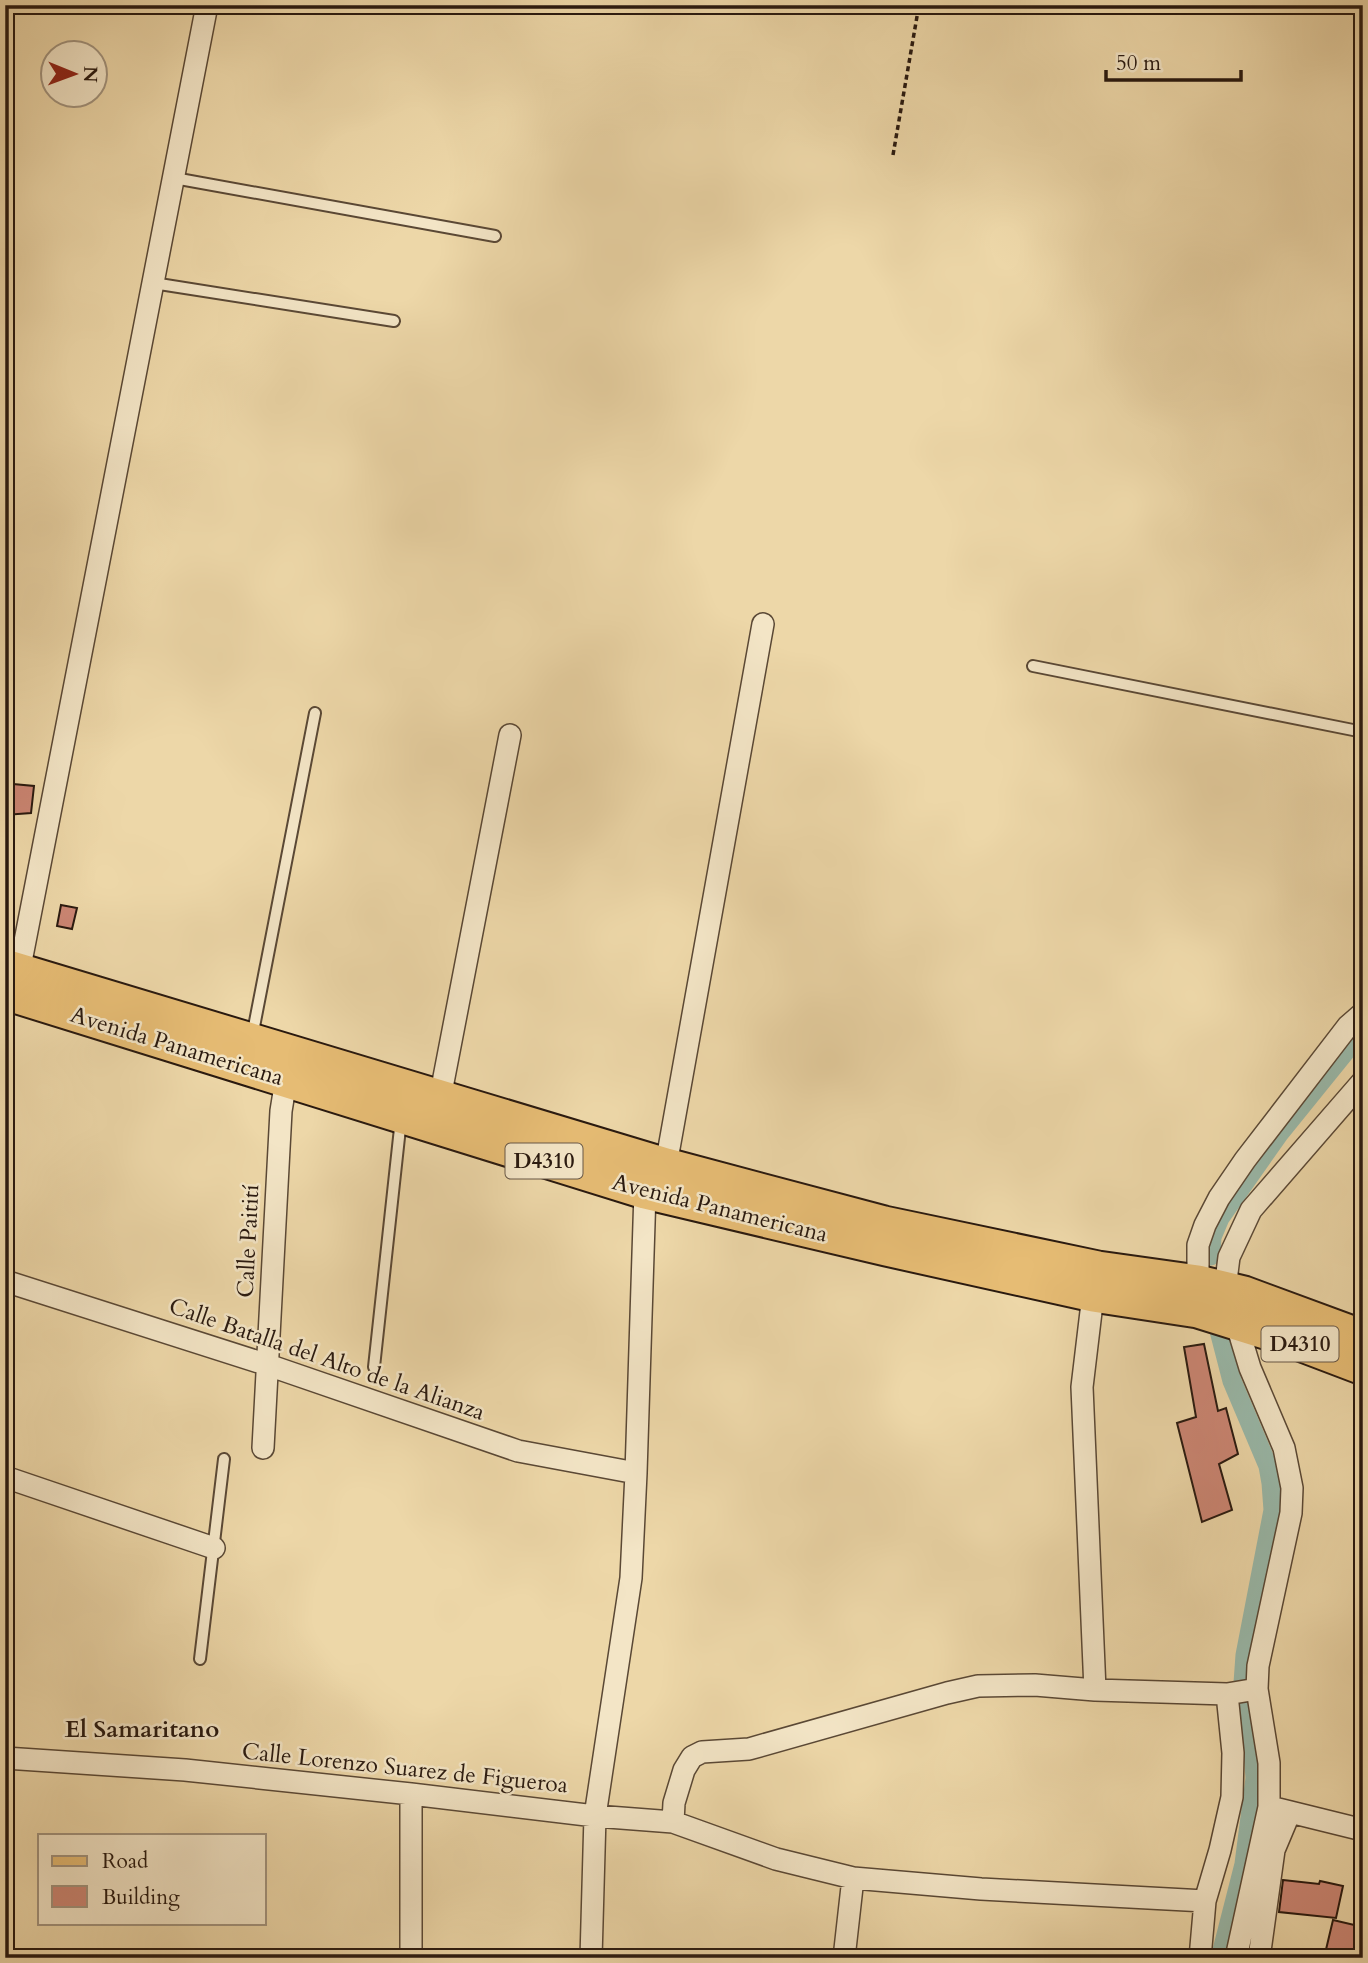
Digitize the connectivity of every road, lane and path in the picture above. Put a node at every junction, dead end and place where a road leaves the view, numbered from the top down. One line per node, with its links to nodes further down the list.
1 (207, 5): 4 (street)
2 (919, 5): 3 (path)
3 (893, 155)
4 (174, 178): 5 (lane); 6 (street)
5 (495, 236)
6 (153, 283): 7 (lane); 13 (street)
7 (394, 321)
8 (763, 624): 20 (street)
9 (1033, 666): 11 (lane)
10 (314, 713): 15 (lane)
11 (1363, 732)
12 (510, 735): 18 (street)
13 (10, 977): 15 (main road, Avenida Panamericana / D4310); 16 (main road, Avenida Panamericana / D4310)
14 (1363, 1013): 24 (street)
15 (251, 1040): 18 (main road, Avenida Panamericana / D4310)
16 (286, 1080): 19 (main road, Avenida Panamericana / D4310); 26 (street, Calle Paitití)
17 (1363, 1081): 24 (street)
18 (440, 1098): 20 (main road, Avenida Panamericana / D4310)
19 (401, 1116): 21 (main road, Avenida Panamericana / D4310); 27 (lane)
20 (666, 1165): 24 (main road, Avenida Panamericana / D4310)
21 (645, 1192): 23 (main road, Avenida Panamericana / D4310); 31 (street)
22 (5, 1282): 26 (street, Calle Batalla del Alto de la Alianza)
23 (1093, 1295): 24 (main road, Avenida Panamericana / D4310); 36 (street)
24 (1220, 1300): 25 (main road, Avenida Panamericana / D4310); 28 (main road, Avenida Panamericana / D4310); 35 (street)
25 (1363, 1337)
26 (268, 1365): 29 (street, Calle Paitití); 31 (street, Calle Batalla del Alto de la Alianza)
27 (374, 1367)
28 (1363, 1368)
29 (263, 1448)
30 (224, 1459): 33 (lane)
31 (636, 1473): 42 (street)
32 (5, 1477): 33 (street)
33 (214, 1548): 34 (lane)
34 (200, 1659)
35 (1255, 1689): 37 (street); 40 (street)
36 (1095, 1690): 37 (street); 43 (street)
37 (1229, 1693): 46 (street)
38 (5, 1758): 39 (street, Calle Lorenzo Suarez de Figueroa)
39 (411, 1794): 42 (street, Calle Lorenzo Suarez de Figueroa); 47 (street)
40 (1269, 1807): 41 (street); 51 (street)
41 (1290, 1812): 44 (street); 52 (street)
42 (595, 1815): 43 (street, Calle Lorenzo Suarez de Figueroa); 48 (street)
43 (673, 1822): 45 (street, Calle Lorenzo Suarez de Figueroa)
44 (1363, 1830)
45 (853, 1878): 46 (street, Calle Lorenzo Suarez de Figueroa); 49 (street)
46 (1205, 1901): 50 (street)
47 (411, 1958)
48 (591, 1958)
49 (844, 1958)
50 (1200, 1958)
51 (1236, 1958)
52 (1259, 1958)

